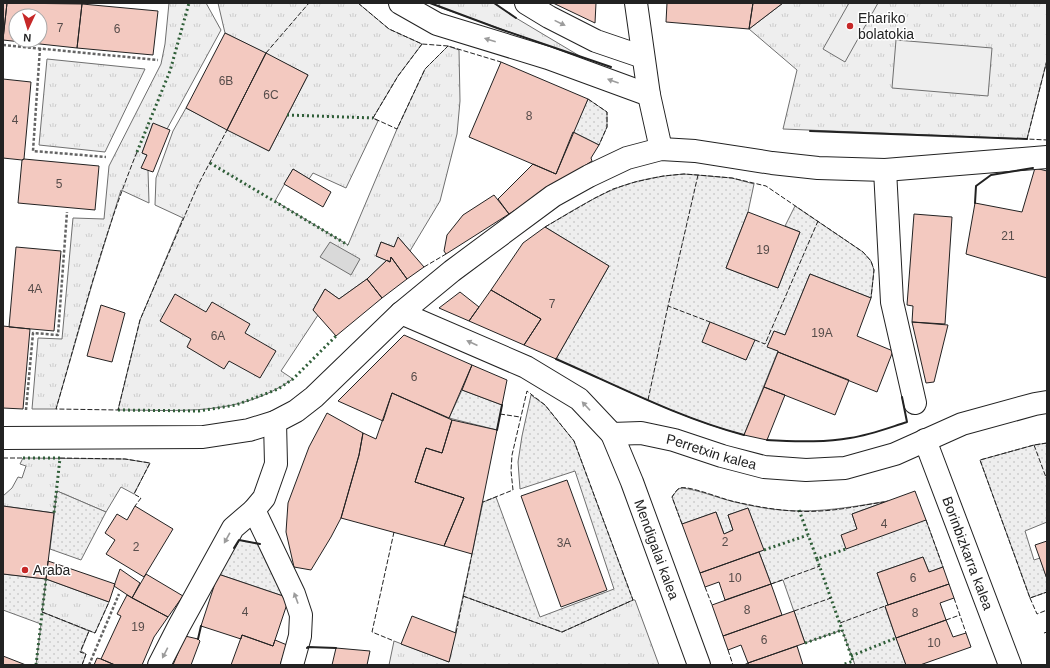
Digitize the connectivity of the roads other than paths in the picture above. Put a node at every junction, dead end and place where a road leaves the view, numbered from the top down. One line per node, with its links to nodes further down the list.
1 (400, 3): 5 (street, one-way to 1)
2 (526, 3): 4 (street, one-way to 4)
3 (636, 3): 4 (street)
4 (643, 57): 5 (street)
5 (649, 95): 6 (street)
6 (661, 149): 8 (street); 9 (street)
7 (1047, 156): 8 (street)
8 (885, 170): 11 (street)
9 (401, 313): 12 (street); 13 (street, one-way to 9)
10 (1047, 402): 15 (street, Perretxin kalea)
11 (915, 403)
12 (275, 422): 14 (street); 16 (street)
13 (612, 434): 15 (street, Perretxin kalea); 19 (street, Mendigalai kalea)
14 (3, 438)
15 (925, 440): 20 (street, Borinbizkarra kalea)
16 (254, 510): 17 (street, one-way to 17); 18 (street, one-way to 16)
17 (159, 665)
18 (292, 665)
19 (699, 665)
20 (1010, 665)

